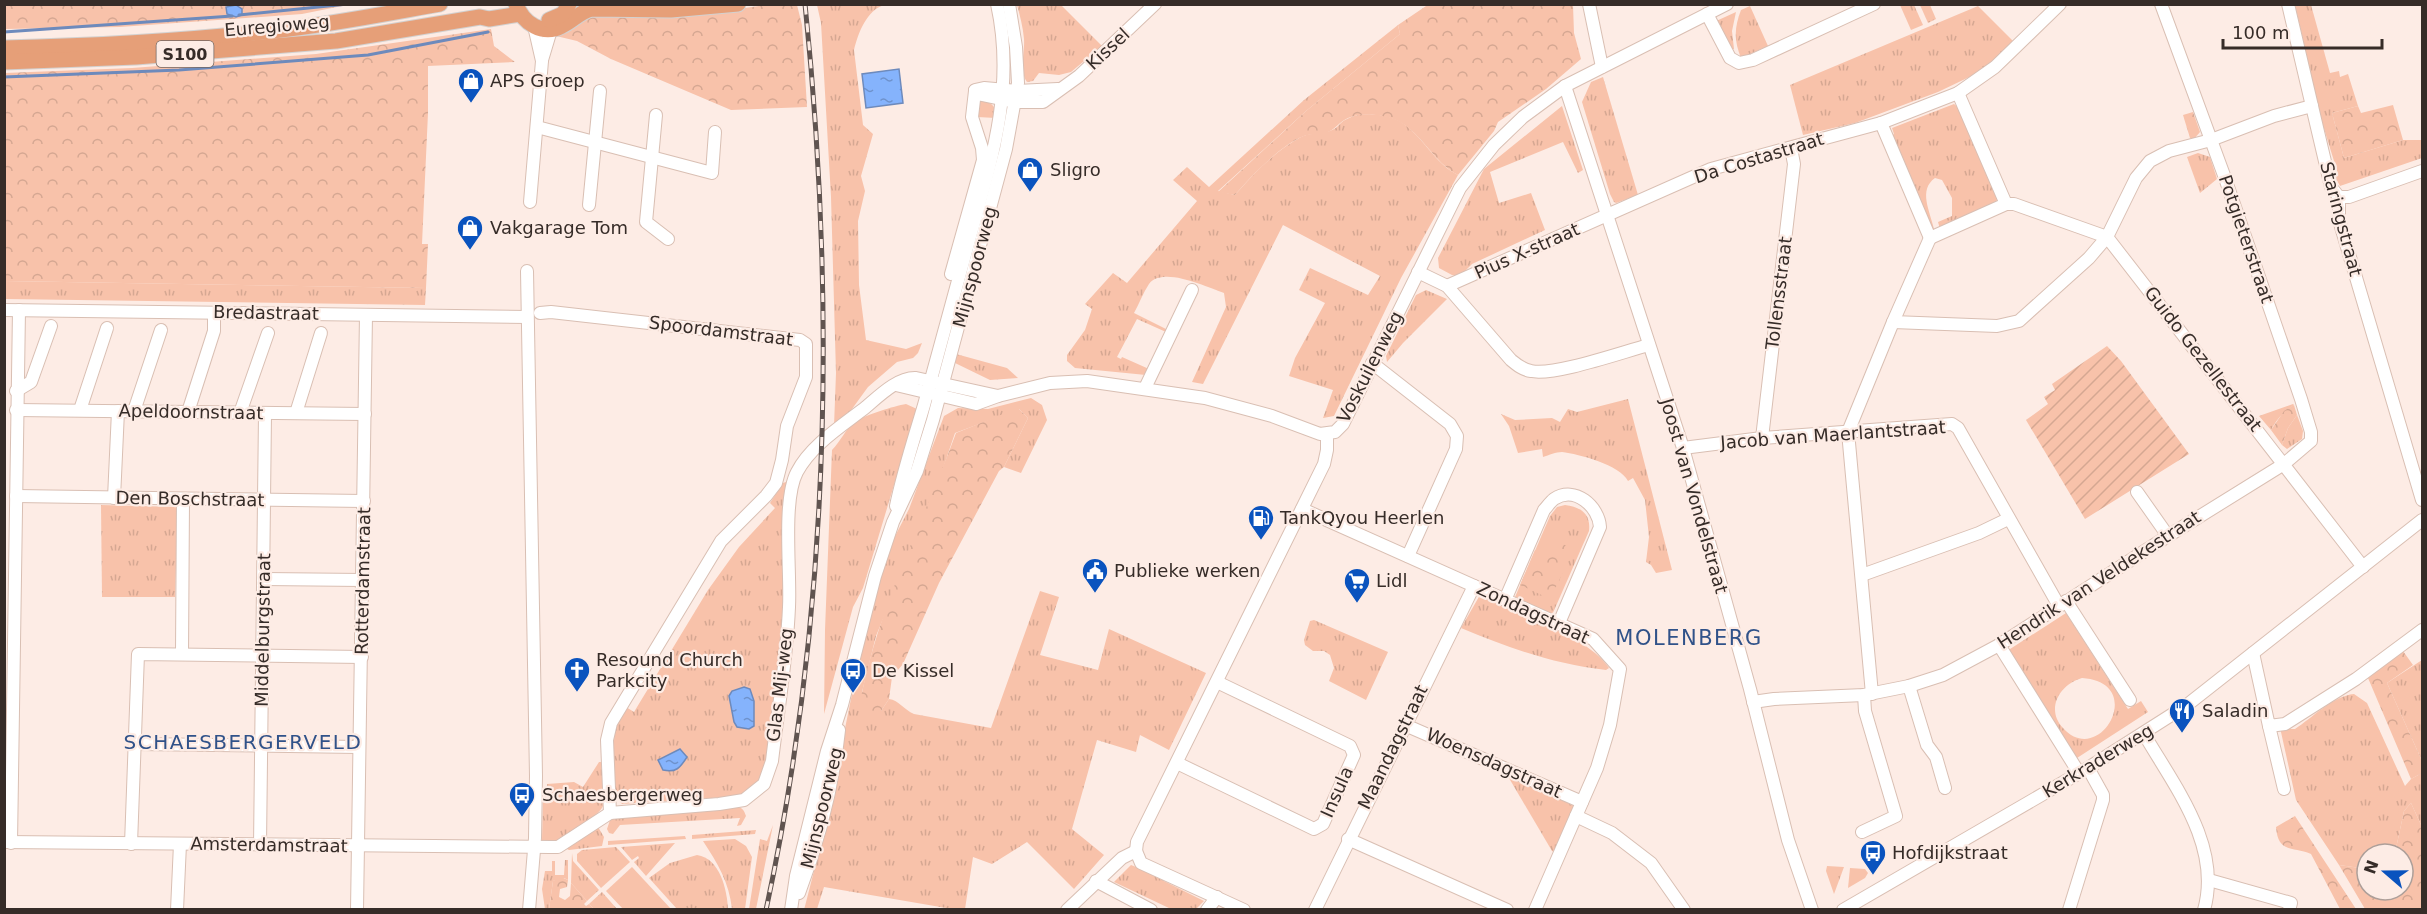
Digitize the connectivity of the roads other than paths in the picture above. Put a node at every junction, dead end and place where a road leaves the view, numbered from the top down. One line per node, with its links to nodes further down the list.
1 (440, 4): 17 (main road, Euregioweg / S100)
2 (569, 4): 15 (main road)
3 (738, 4): 15 (main road)
4 (997, 4): 24 (street, Mijnspoorweg)
5 (1009, 4): 24 (street, Mijnspoorweg)
6 (1155, 4): 24 (street, Kissel)
7 (1589, 4): 20 (street)
8 (1727, 4): 14 (street, Voskuilenweg)
9 (1874, 4): 14 (street)
10 (2060, 4): 23 (street, Da Costastraat)
11 (2161, 4): 30 (street, Potgieterstraat)
12 (2288, 4): 25 (street, Staringstraat)
13 (518, 8): 15 (main road); 16 (main road); 19 (main road, Euregioweg / S100)
14 (1707, 14): 20 (street, Voskuilenweg)
15 (551, 25): 16 (main road); 18 (street)
16 (534, 26): 18 (street)
17 (4, 48)
18 (542, 61): 28 (street)
19 (4, 62)
20 (1602, 67): 21 (street, Voskuilenweg)
21 (1565, 86): 39 (street, Joost van Vondelstraat); 44 (street, Voskuilenweg)
22 (600, 91): 31 (street)
23 (1958, 93): 27 (street, Da Costastraat); 37 (street)
24 (1009, 96): 45 (street, Kissel); 61 (street, Mijnspoorweg); 62 (street, Mijnspoorweg)
25 (2312, 106): 30 (street); 35 (street, Staringstraat)
26 (656, 115): 33 (street)
27 (1881, 123): 32 (street, Da Costastraat); 41 (street)
28 (537, 127): 31 (street); 36 (street)
29 (716, 132): 33 (street)
30 (2211, 140): 40 (street); 82 (street, Potgieterstraat)
31 (594, 142): 33 (street); 38 (street)
32 (1791, 148): 39 (street, Da Costastraat); 80 (street, Tollensstraat)
33 (651, 158): 42 (street)
34 (2422, 171): 35 (street)
35 (2339, 197): 88 (street, Staringstraat)
36 (530, 202)
37 (2006, 204): 40 (street); 41 (street)
38 (589, 205)
39 (1607, 216): 46 (street, Pius X-straat); 59 (street, Joost van Vondelstraat)
40 (2107, 237): 53 (street); 82 (street, Guido Gezellestraat)
41 (1930, 238): 53 (street)
42 (668, 239)
43 (528, 272): 52 (street)
44 (1418, 272): 46 (street); 60 (street, Voskuilenweg)
45 (951, 274)
46 (1447, 286): 59 (street)
47 (1192, 290): 64 (street)
48 (4, 310): 49 (street, Bredastraat)
49 (19, 310): 50 (street, Bredastraat); 65 (street)
50 (214, 313): 51 (street, Bredastraat); 73 (street)
51 (366, 315): 52 (street, Bredastraat); 77 (street, Rotterdamstraat)
52 (533, 315): 129 (street, Spoordamstraat); 138 (street)
53 (1893, 322): 78 (street)
54 (51, 326): 65 (street)
55 (107, 328): 70 (street)
56 (161, 330): 72 (street)
57 (268, 333): 74 (street)
58 (321, 333): 75 (street)
59 (1649, 345): 81 (street, Joost van Vondelstraat)
60 (1372, 363): 79 (street, Voskuilenweg); 96 (street)
61 (931, 381): 62 (street, Glas Mij-weg); 63 (street, Glas Mij-weg); 66 (street, Mijnspoorweg)
62 (944, 384): 67 (street, Glas Mij-weg); 68 (street, Mijnspoorweg)
63 (896, 386): 66 (street); 129 (street, Glas Mij-weg)
64 (1145, 388): 67 (street); 79 (street)
65 (16, 391): 69 (street)
66 (927, 394): 68 (street); 94 (street, Mijnspoorweg)
67 (998, 396): 68 (street)
68 (940, 397): 94 (street, Mijnspoorweg)
69 (16, 410): 70 (street, Apeldoornstraat); 83 (street)
70 (80, 410): 71 (street, Apeldoornstraat)
71 (118, 411): 72 (street, Apeldoornstraat); 86 (street)
72 (134, 411): 73 (street, Apeldoornstraat)
73 (188, 412): 74 (street, Apeldoornstraat)
74 (240, 413): 76 (street, Apeldoornstraat)
75 (296, 413): 76 (street, Apeldoornstraat); 77 (street, Apeldoornstraat)
76 (265, 414): 89 (street, Middelburgstraat)
77 (365, 414): 90 (street, Rotterdamstraat)
78 (1848, 432): 80 (street, Jacob van Maerlantstraat); 92 (street, Jacob van Maerlantstraat); 99 (street)
79 (1327, 434): 91 (street, Voskuilenweg)
80 (1762, 438): 81 (street, Jacob van Maerlantstraat)
81 (1683, 448): 117 (street, Joost van Vondelstraat)
82 (2284, 464): 95 (street, Hendrik van Veldekestraat); 98 (street, Guido Gezellestraat)
83 (10, 477): 85 (street)
84 (2137, 492): 95 (street)
85 (16, 496): 86 (street, Den Boschstraat); 97 (street)
86 (114, 498): 87 (street, Den Boschstraat)
87 (183, 500): 89 (street, Den Boschstraat); 109 (street)
88 (2422, 500)
89 (264, 501): 90 (street, Den Boschstraat); 100 (street, Middelburgstraat)
90 (364, 501): 101 (street, Rotterdamstraat)
91 (1302, 509): 96 (street, Zondagstraat); 113 (street, Voskuilenweg)
92 (2008, 519): 99 (street); 104 (street, Jacob van Maerlantstraat)
93 (2422, 520): 98 (street, Kerkraderweg)
94 (893, 522): 146 (street, Mijnspoorweg)
95 (2168, 536): 104 (street, Hendrik van Veldekestraat)
96 (1408, 556): 102 (street, Zondagstraat)
97 (10, 562): 108 (street)
98 (2363, 567): 110 (street, Kerkraderweg)
99 (1862, 575): 115 (street)
100 (264, 579): 101 (street); 111 (street, Middelburgstraat)
101 (363, 580): 112 (street, Rotterdamstraat)
102 (1474, 586): 103 (street, Zondagstraat); 118 (street, Maandagstraat)
103 (1505, 600): 105 (street, Zondagstraat); 105 (street)
104 (2063, 603): 107 (street, Hendrik van Veldekestraat); 116 (street, Jacob van Maerlantstraat)
105 (1559, 623): 128 (street, Zondagstraat)
106 (2422, 630): 119 (street)
107 (1999, 645): 114 (street, Hendrik van Veldekestraat); 125 (street)
108 (9, 648): 133 (street)
109 (182, 653): 111 (street); 121 (street)
110 (2253, 653): 119 (street); 120 (street, Kerkraderweg)
111 (262, 655): 112 (street); 122 (street, Middelburgstraat)
112 (362, 657): 123 (street, Rotterdamstraat)
113 (1217, 682): 124 (street, Voskuilenweg); 124 (street, Insula)
114 (1909, 686): 115 (street, Hendrik van Veldekestraat); 126 (street)
115 (1868, 694): 117 (street, Hendrik van Veldekestraat); 131 (street)
116 (2130, 700)
117 (1753, 702): 155 (street, Joost van Vondelstraat)
118 (1405, 724): 128 (street, Woensdagstraat); 132 (street, Maandagstraat)
119 (2269, 726): 127 (street)
120 (2144, 734): 125 (street, Kerkraderweg); 140 (street)
121 (135, 744): 122 (street); 134 (street)
122 (261, 746): 123 (street); 136 (street, Middelburgstraat)
123 (359, 747): 137 (street, Rotterdamstraat)
124 (1177, 763): 139 (street, Voskuilenweg)
125 (2084, 771): 156 (street, Kerkraderweg); 157 (street)
126 (1945, 788)
127 (2284, 789)
128 (1582, 802): 130 (street, Zondagstraat)
129 (610, 813): 138 (street, Glas Mij-weg)
130 (1576, 816): 153 (street, Zondagstraat); 154 (street)
131 (1862, 832)
132 (1348, 839): 151 (street, Maandagstraat); 152 (street)
133 (8, 842): 134 (street, Amsterdamstraat)
134 (131, 844): 135 (street, Amsterdamstraat)
135 (180, 844): 136 (street, Amsterdamstraat); 143 (street)
136 (260, 846): 137 (street, Amsterdamstraat)
137 (358, 846): 138 (street, Amsterdamstraat); 144 (street, Rotterdamstraat)
138 (534, 848): 145 (street)
139 (1136, 852): 141 (street); 142 (street)
140 (2209, 880): 158 (street); 159 (street)
141 (1096, 881): 147 (street); 148 (street)
142 (1217, 897): 149 (street); 150 (street)
143 (177, 909)
144 (357, 909)
145 (529, 909)
146 (792, 909)
147 (1067, 909)
148 (1151, 909)
149 (1207, 909)
150 (1244, 909)
151 (1315, 909)
152 (1508, 909)
153 (1535, 909)
154 (1684, 909)
155 (1812, 909)
156 (1843, 909)
157 (2069, 909)
158 (2204, 909)
159 (2289, 909)

